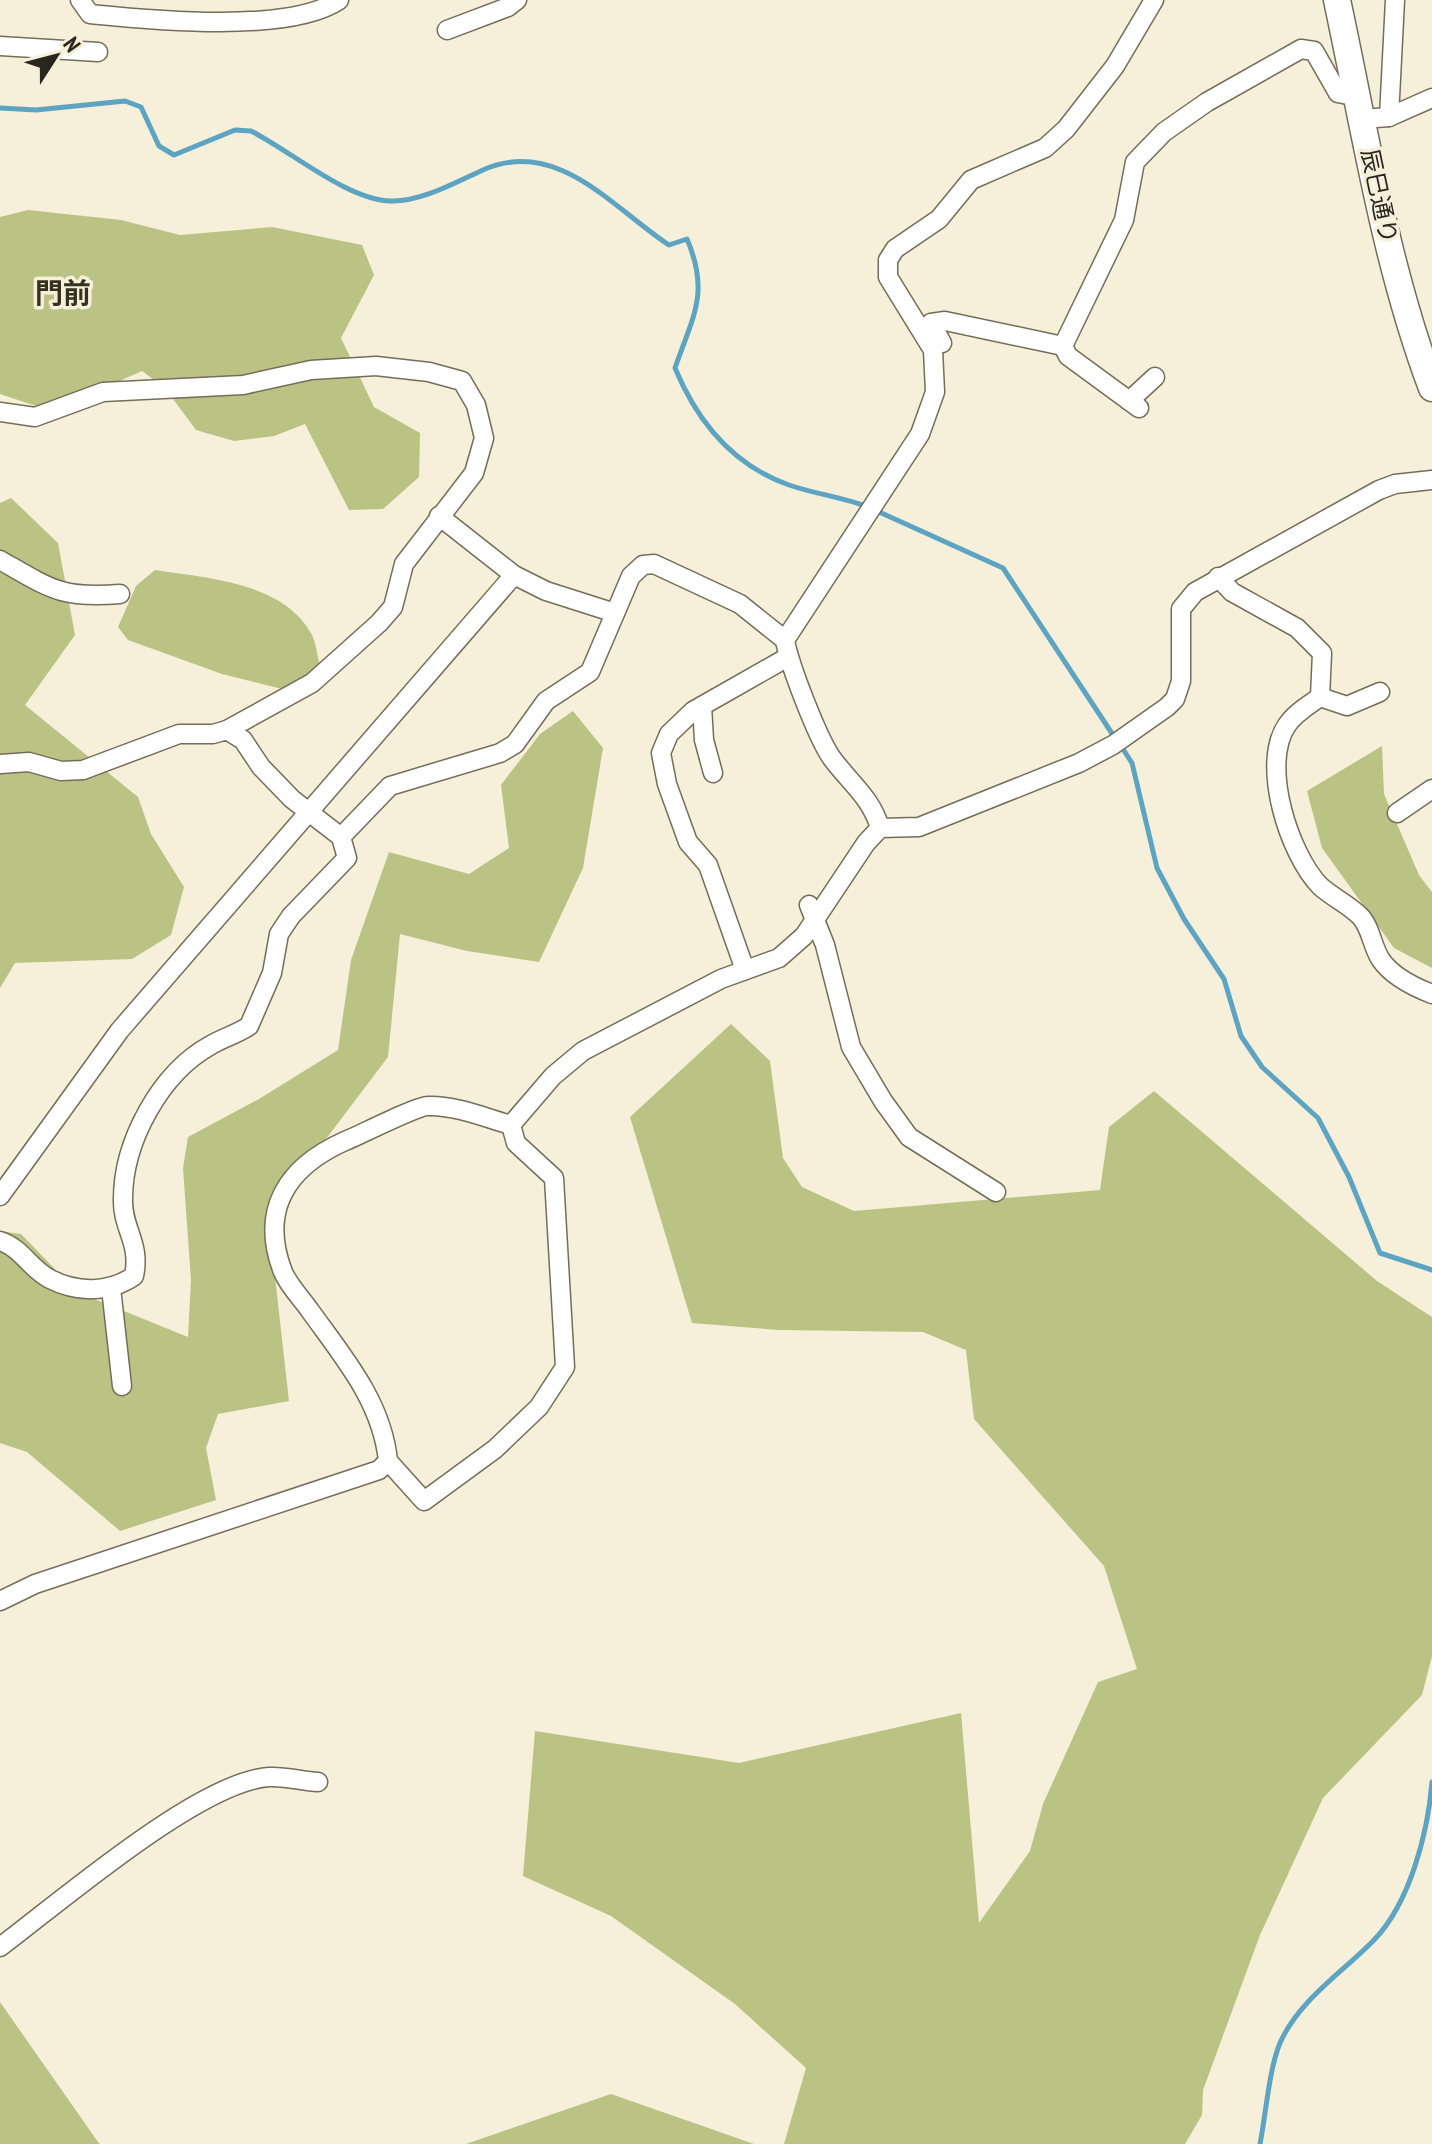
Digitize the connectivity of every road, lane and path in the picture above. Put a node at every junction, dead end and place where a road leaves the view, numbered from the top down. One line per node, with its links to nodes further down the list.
1 (80, 0): 2 (street)
2 (339, 0)
3 (517, 0): 7 (street)
4 (1154, 0): 13 (street)
5 (1337, 0): 11 (street, 辰巳通り)
6 (1395, 0): 11 (street)
7 (447, 30)
8 (0, 46): 9 (street)
9 (98, 52)
10 (1432, 98): 11 (street)
11 (1370, 111): 12 (street); 15 (street, 辰巳通り)
12 (1063, 346): 13 (street); 14 (street)
13 (935, 362): 24 (street)
14 (1155, 377)
15 (1432, 388)
16 (0, 412): 18 (street)
17 (1432, 480): 21 (street)
18 (439, 516): 20 (street); 28 (street)
19 (0, 560): 22 (street)
20 (514, 575): 23 (street); 32 (street)
21 (1218, 577): 26 (street); 34 (street)
22 (120, 594)
23 (615, 613): 24 (street); 35 (street)
24 (786, 648): 27 (street); 34 (street)
25 (1380, 692): 26 (street)
26 (1320, 697): 38 (street)
27 (702, 706): 30 (street); 37 (street)
28 (227, 730): 29 (street); 32 (street)
29 (0, 764)
30 (713, 773)
31 (1432, 789): 33 (street)
32 (307, 811): 35 (street); 41 (street)
33 (1397, 813)
34 (880, 828): 36 (street)
35 (341, 837): 43 (street)
36 (812, 913): 37 (street); 40 (street)
37 (745, 970): 39 (street)
38 (1432, 994)
39 (511, 1125): 45 (street); 45 (street)
40 (996, 1192)
41 (0, 1196)
42 (0, 1241): 43 (street)
43 (111, 1288): 44 (street)
44 (122, 1386)
45 (388, 1461): 46 (street)
46 (0, 1601)
47 (318, 1782): 48 (street)
48 (0, 1947)

